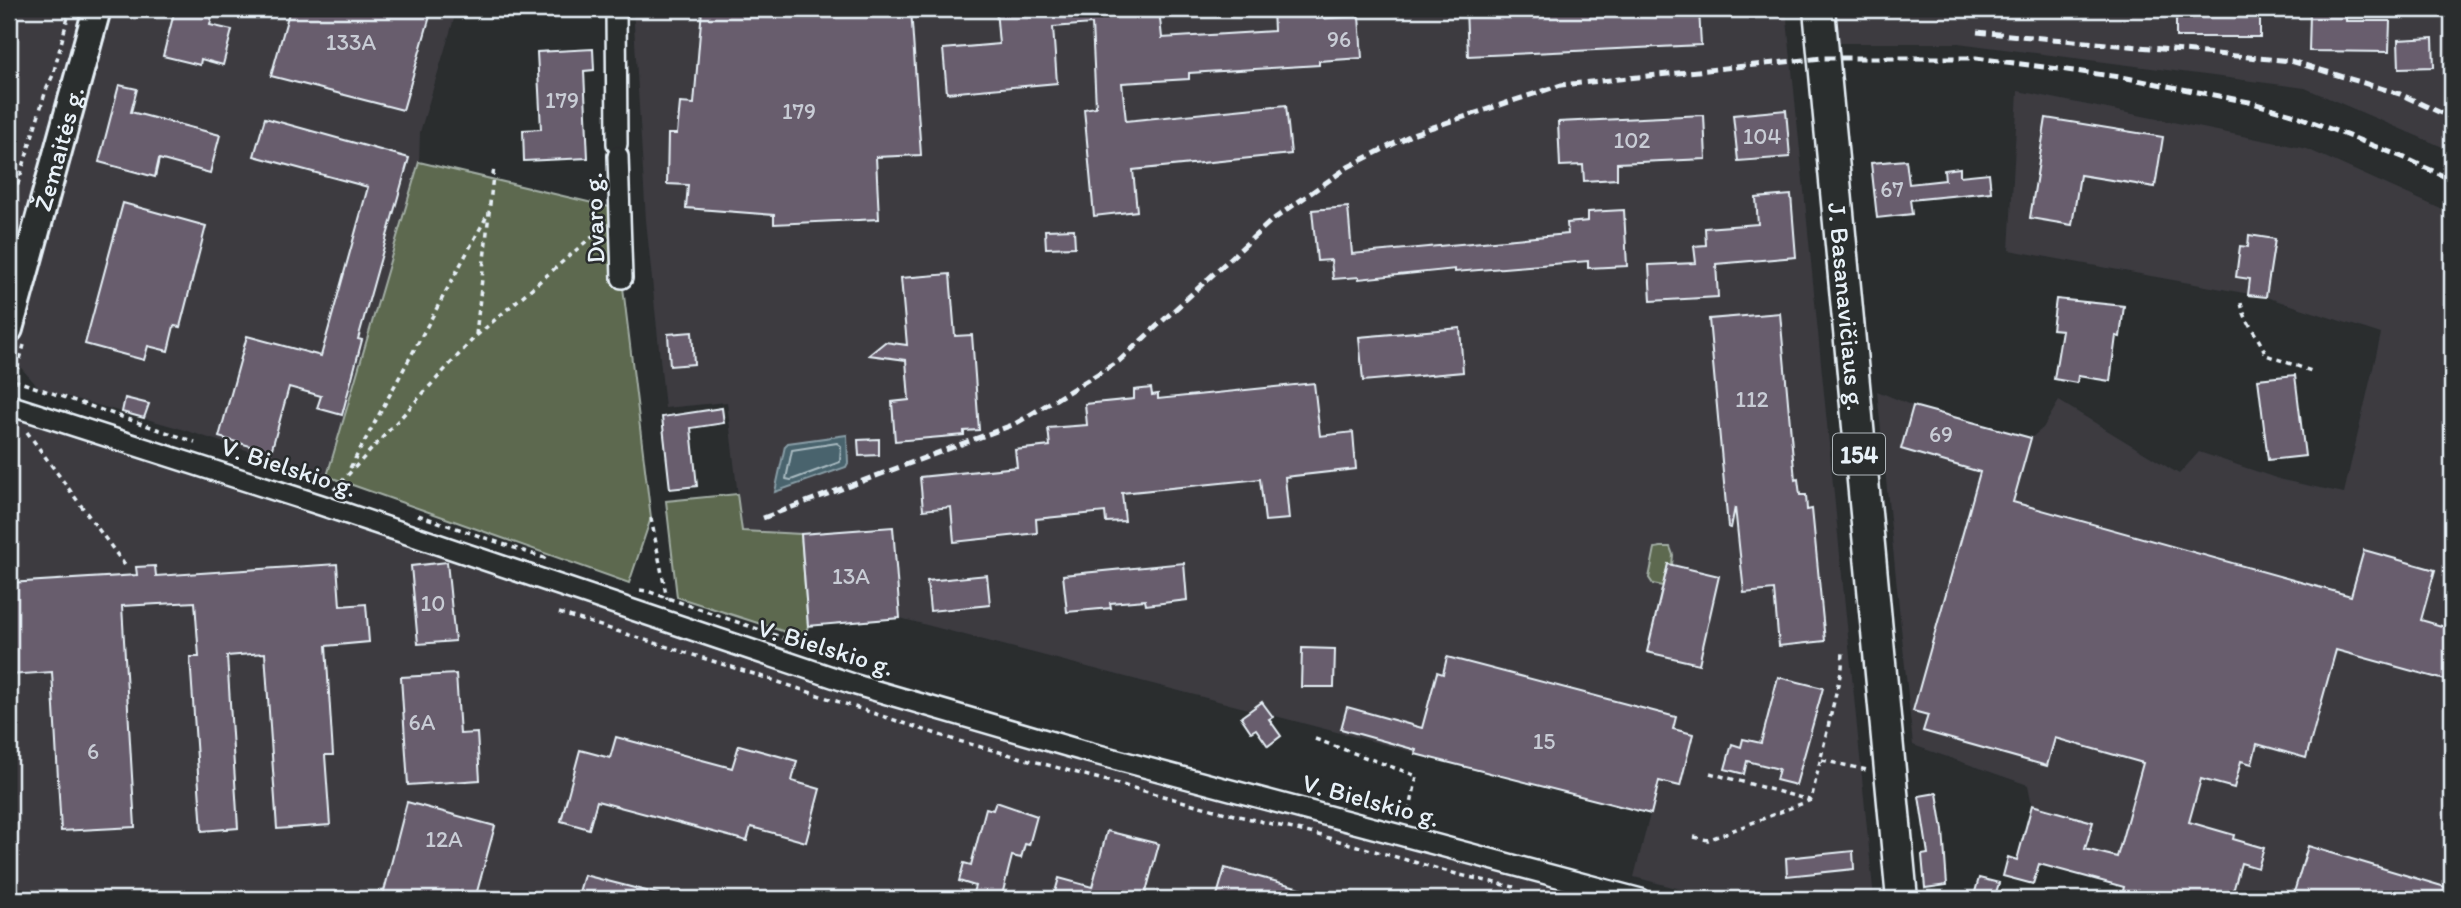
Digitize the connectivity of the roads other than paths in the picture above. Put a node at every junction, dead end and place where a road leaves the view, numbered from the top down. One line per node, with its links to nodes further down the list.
1 (97, 9): 5 (main road, Žemaitės g.)
2 (616, 9): 4 (street, Dvaro g.)
3 (1819, 9): 9 (main road, J. Basanavičiaus g. / 154)
4 (622, 278)
5 (9, 329)
6 (9, 405): 7 (street, V. Bielskio g.)
7 (1620, 897): 8 (street, V. Bielskio g.)
8 (1640, 899)
9 (1902, 899)

